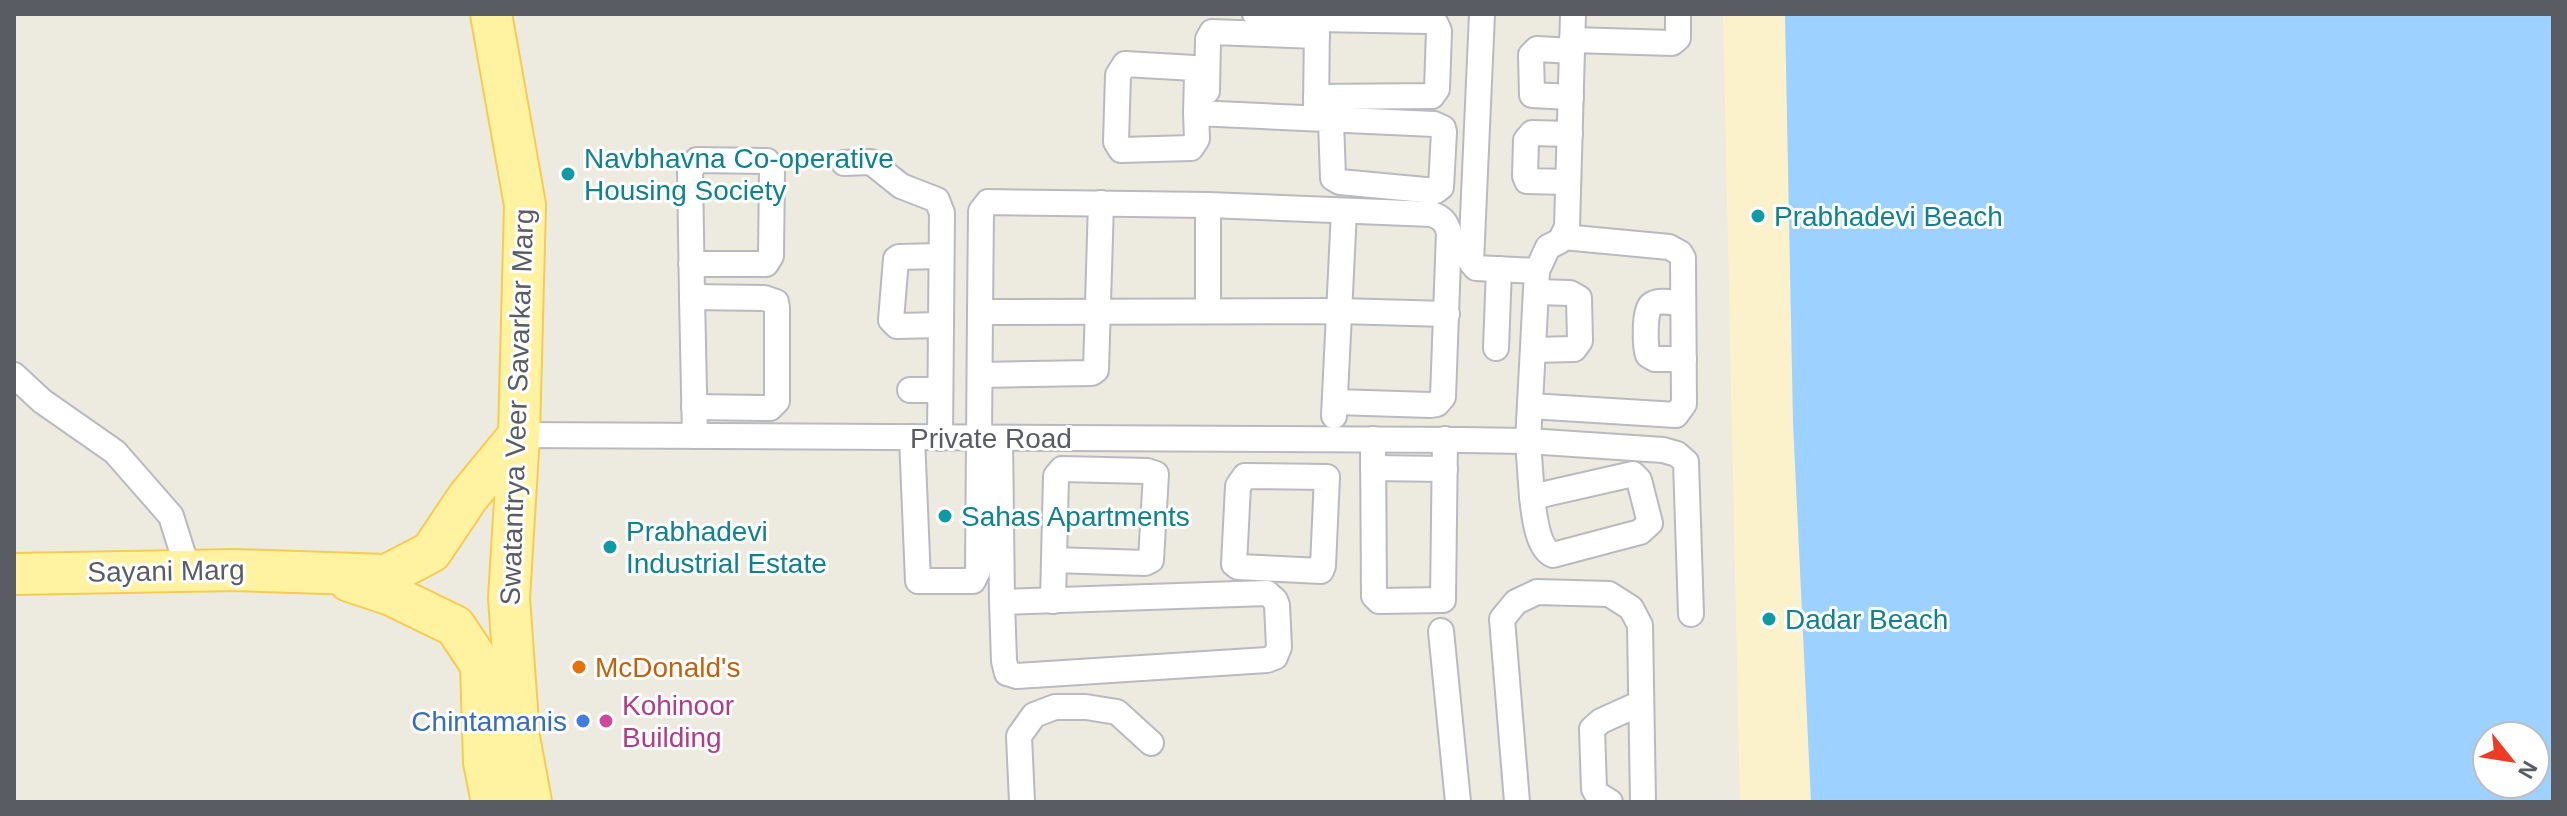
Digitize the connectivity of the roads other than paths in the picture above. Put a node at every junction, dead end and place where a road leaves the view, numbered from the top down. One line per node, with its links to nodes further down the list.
1 (491, 14): 40 (main road, Swatantrya Veer Savarkar Marg)
2 (1255, 14): 6 (street)
3 (1482, 14): 20 (street)
4 (1573, 14): 7 (street)
5 (1678, 14): 7 (street)
6 (1320, 22): 9 (street); 9 (street); 10 (street)
7 (1572, 45): 8 (street); 8 (street)
8 (1571, 97): 11 (street)
9 (1323, 109): 9 (street); 10 (street)
10 (1202, 113): 10 (street)
11 (1570, 134): 13 (street); 13 (street)
12 (844, 163): 18 (street)
13 (1568, 182): 17 (street)
14 (1101, 203): 15 (street); 26 (street); 27 (street)
15 (1208, 205): 16 (street); 24 (street)
16 (1344, 211): 25 (street); 28 (street)
17 (1563, 237): 21 (street); 23 (street)
18 (941, 256): 29 (street); 29 (street)
19 (691, 264): 19 (street); 22 (street)
20 (1499, 269): 21 (street); 30 (street)
21 (1537, 281): 31 (street); 31 (street)
22 (692, 297): 39 (street); 39 (street)
23 (1683, 303): 32 (street); 32 (street)
24 (1208, 311): 25 (street); 27 (street)
25 (1339, 311): 28 (street); 37 (street)
26 (980, 312): 27 (street); 34 (street)
27 (1099, 312): 34 (street)
28 (1447, 314): 37 (street)
29 (941, 325): 36 (street)
30 (1496, 348)
31 (1533, 350): 38 (street)
32 (1684, 359): 38 (street)
33 (14, 375): 55 (street)
34 (981, 375): 44 (street)
35 (910, 390): 36 (street)
36 (940, 390): 43 (street)
37 (1335, 402): 46 (street)
38 (1530, 406): 49 (street)
39 (694, 407): 41 (street)
40 (519, 435): 41 (street, Private Road); 56 (main road); 66 (main road, Swatantrya Veer Savarkar Marg)
41 (695, 436): 42 (street, Private Road)
42 (912, 437): 43 (street, Private Road); 44 (street)
43 (940, 438): 44 (street, Private Road)
44 (989, 438): 45 (street, Private Road); 59 (street)
45 (1287, 439): 46 (street, Private Road); 52 (street)
46 (1334, 439): 47 (street, Private Road)
47 (1373, 439): 48 (street, Private Road); 50 (street)
48 (1454, 440): 49 (street, Private Road); 51 (street)
49 (1528, 441): 53 (street); 60 (street, Private Road)
50 (1373, 468): 51 (street); 51 (street)
51 (1445, 469)
52 (1286, 476): 52 (street)
53 (1532, 497): 53 (street)
54 (1054, 560): 54 (street); 58 (street)
55 (188, 570): 56 (main road, Sayani Marg); 57 (main road, Sayani Marg)
56 (318, 571): 65 (main road)
57 (14, 574)
58 (1053, 601): 59 (street); 59 (street)
59 (1002, 602)
60 (1691, 614)
61 (1502, 619): 63 (street); 69 (street); 70 (street)
62 (1441, 631): 68 (street)
63 (1641, 703): 71 (street); 72 (street)
64 (1151, 743): 67 (street)
65 (492, 802)
66 (531, 802)
67 (1022, 802)
68 (1458, 802)
69 (1501, 802)
70 (1517, 802)
71 (1610, 802)
72 (1643, 802)

